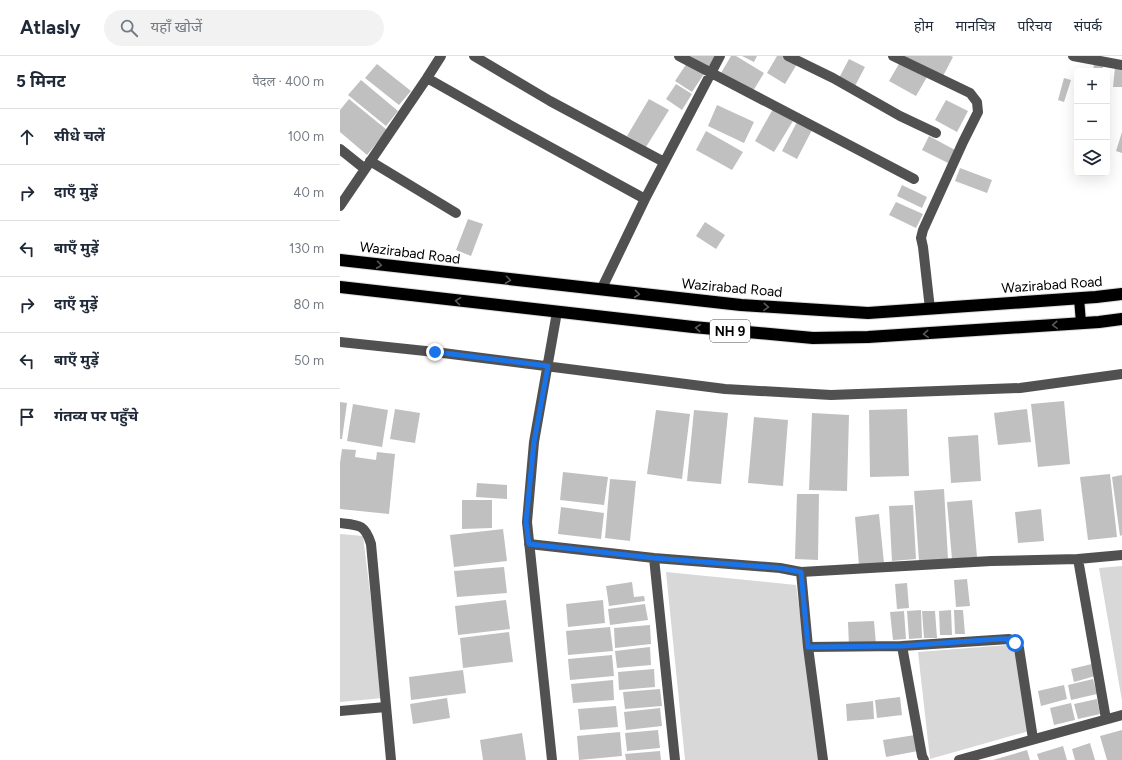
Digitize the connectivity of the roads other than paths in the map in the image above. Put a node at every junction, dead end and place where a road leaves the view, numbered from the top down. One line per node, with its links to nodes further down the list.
1 (441, 56): 10 (street)
2 (474, 56): 13 (street)
3 (679, 56): 9 (street)
4 (720, 56): 9 (street)
5 (788, 56): 11 (street)
6 (893, 56): 24 (street)
7 (1073, 56): 8 (street)
8 (1122, 65)
9 (711, 72): 13 (street); 15 (street)
10 (428, 78): 14 (street); 16 (street)
11 (936, 133)
12 (340, 149): 14 (street)
13 (664, 162): 16 (street)
14 (367, 165): 17 (street); 18 (street)
15 (914, 179)
16 (645, 199): 21 (street)
17 (340, 206)
18 (456, 213)
19 (340, 260): 21 (highway, Wazirabad Road, one-way to 21)
20 (340, 287): 25 (highway, NH 9, one-way to 20)
21 (601, 290): 24 (highway, Wazirabad Road, one-way to 24)
22 (1122, 294): 23 (highway, Wazirabad Road)
23 (1079, 298): 24 (highway, Wazirabad Road); 27 (main road)
24 (930, 309)
25 (557, 312): 27 (highway, NH 9, one-way to 25); 29 (street)
26 (1122, 319): 27 (highway, NH 9)
27 (1081, 323)
28 (340, 342): 29 (street)
29 (548, 366): 30 (street); 32 (street)
30 (1122, 374)
31 (340, 522): 39 (street)
32 (529, 544): 34 (street); 46 (street)
33 (1122, 555): 35 (street)
34 (654, 558): 36 (street); 47 (street)
35 (1078, 559): 36 (street); 42 (street)
36 (801, 572): 38 (street)
37 (902, 646): 38 (street); 43 (street); 49 (street)
38 (808, 647): 48 (street)
39 (386, 707): 40 (street); 45 (street)
40 (340, 711)
41 (1122, 715): 42 (street)
42 (1106, 720): 43 (street)
43 (1033, 739): 44 (street)
44 (978, 758): 50 (street)
45 (391, 760)
46 (552, 760)
47 (675, 760)
48 (823, 760)
49 (924, 760)
50 (959, 760)

